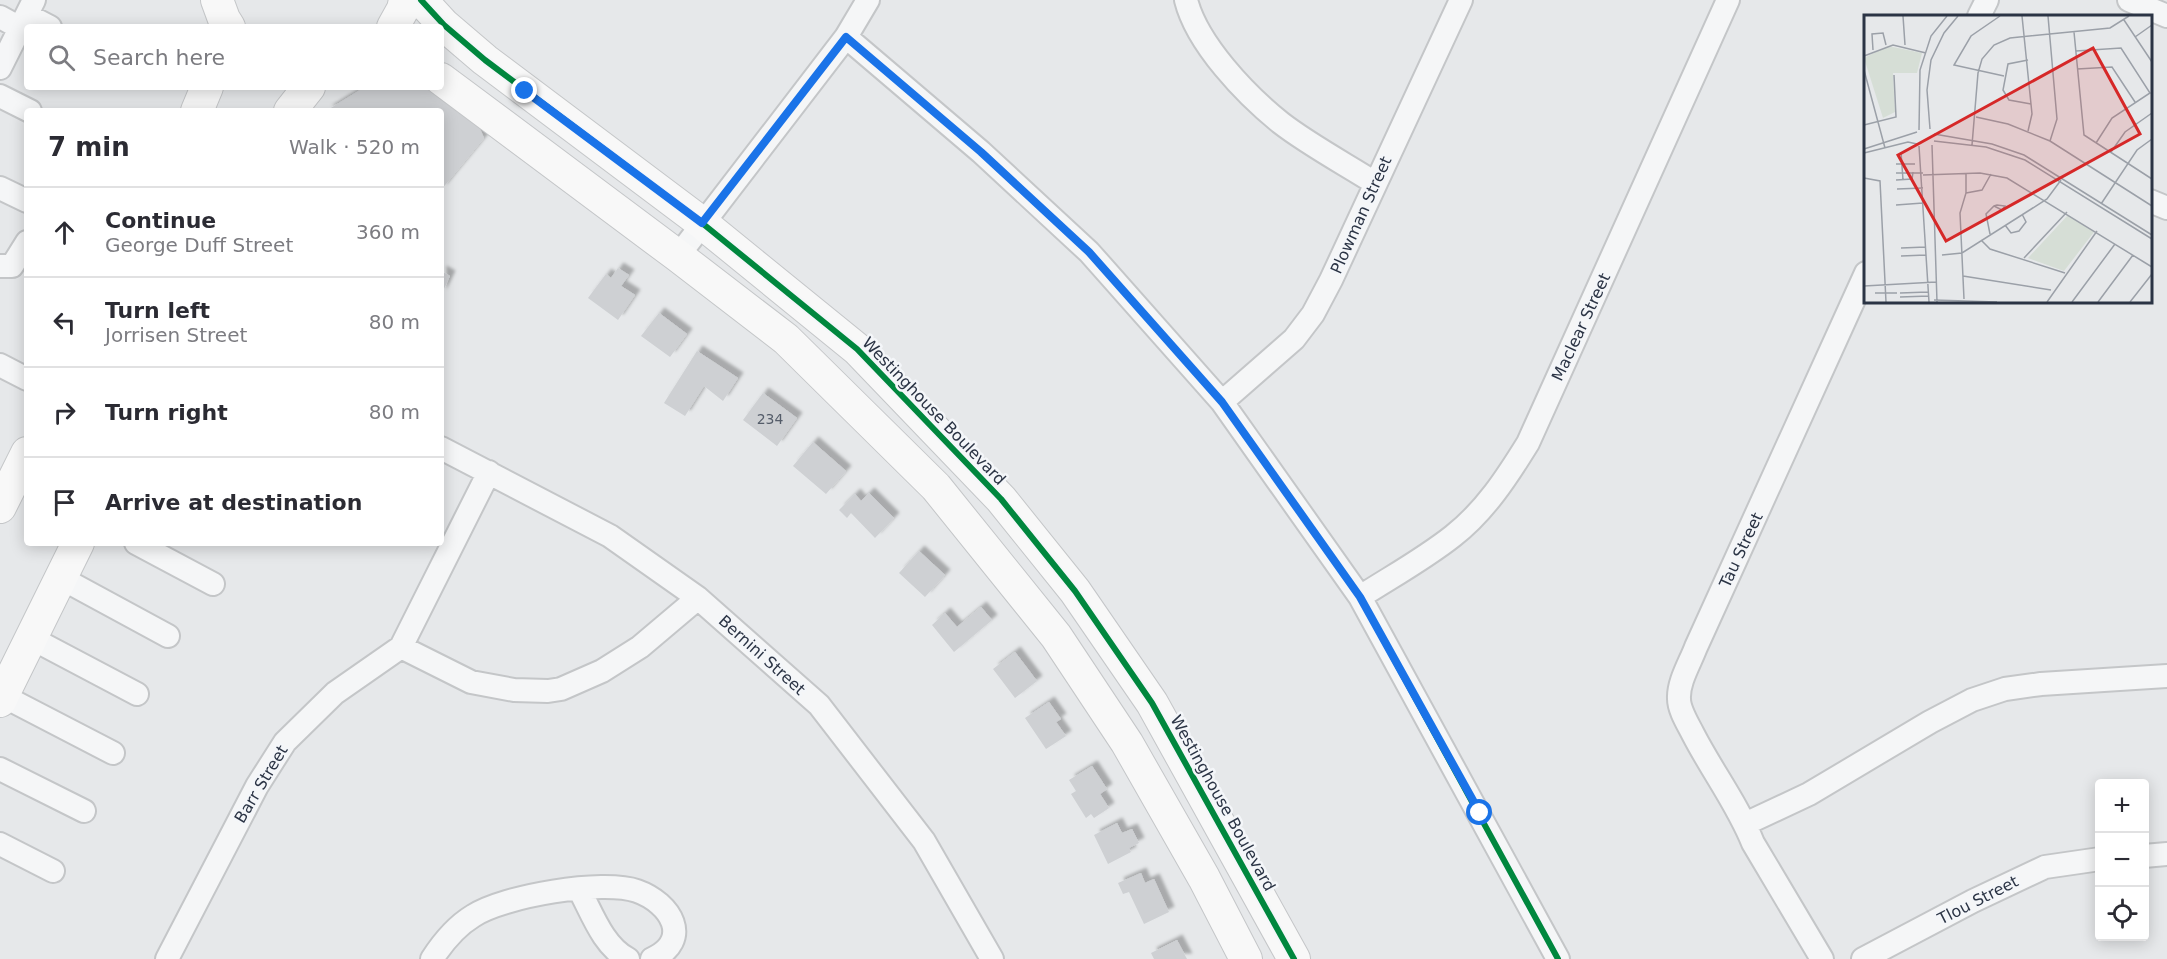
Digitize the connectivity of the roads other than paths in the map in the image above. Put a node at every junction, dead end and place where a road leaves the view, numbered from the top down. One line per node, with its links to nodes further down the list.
1 (405, 0): 14 (street)
2 (422, 0): 15 (street, Westinghouse Boulevard)
3 (868, 0): 17 (street)
4 (1186, 0): 26 (street)
5 (1461, 0): 26 (street, Plowman Street)
6 (1728, 0): 47 (street, Maclear Street)
7 (1987, 0): 10 (street)
8 (2129, 0): 11 (street)
9 (27, 14): 12 (street); 13 (street); 18 (street)
10 (1980, 15)
11 (2167, 16)
12 (0, 17)
13 (45, 24)
14 (395, 24)
15 (443, 24)
16 (444, 25): 31 (street, Westinghouse Boulevard)
17 (846, 37): 31 (street); 38 (street)
18 (0, 68)
19 (444, 81): 33 (street)
20 (206, 90): 24 (street)
21 (307, 90): 25 (street)
22 (0, 96): 23 (street)
23 (24, 108)
24 (198, 108)
25 (292, 108)
26 (1375, 183): 38 (street, Plowman Street)
27 (0, 188): 28 (street)
28 (24, 200)
29 (2152, 201): 30 (street)
30 (2167, 208)
31 (702, 223): 33 (street); 71 (street, Westinghouse Boulevard)
32 (24, 248): 34 (street)
33 (678, 256): 70 (street)
34 (0, 266)
35 (1864, 277): 58 (street, Tau Street)
36 (0, 365): 37 (street)
37 (24, 377)
38 (1222, 402): 47 (street)
39 (444, 450): 41 (street, Bernini Street)
40 (24, 459): 42 (street)
41 (489, 472): 48 (street, Bernini Street); 51 (street, Barr Street)
42 (0, 507)
43 (77, 546): 45 (street)
44 (142, 546): 46 (street)
45 (61, 578): 49 (street); 50 (street)
46 (213, 584)
47 (1360, 597): 72 (street)
48 (698, 598): 51 (street); 69 (street, Bernini Street)
49 (168, 636)
50 (31, 638): 53 (street); 54 (street)
51 (401, 646): 65 (street, Barr Street)
52 (2167, 676): 58 (street)
53 (137, 694)
54 (1, 698): 55 (street)
55 (113, 753)
56 (0, 769): 57 (street)
57 (84, 811)
58 (1745, 824): 73 (street, Tau Street)
59 (0, 844): 63 (street)
60 (2167, 854): 61 (street)
61 (2149, 856)
62 (2095, 860): 74 (street, Tlou Street)
63 (53, 871)
64 (579, 890): 66 (street); 67 (street); 68 (street)
65 (167, 959)
66 (432, 959)
67 (628, 959)
68 (652, 959)
69 (992, 959)
70 (1246, 959)
71 (1294, 959)
72 (1558, 959)
73 (1821, 959)
74 (1863, 959)

